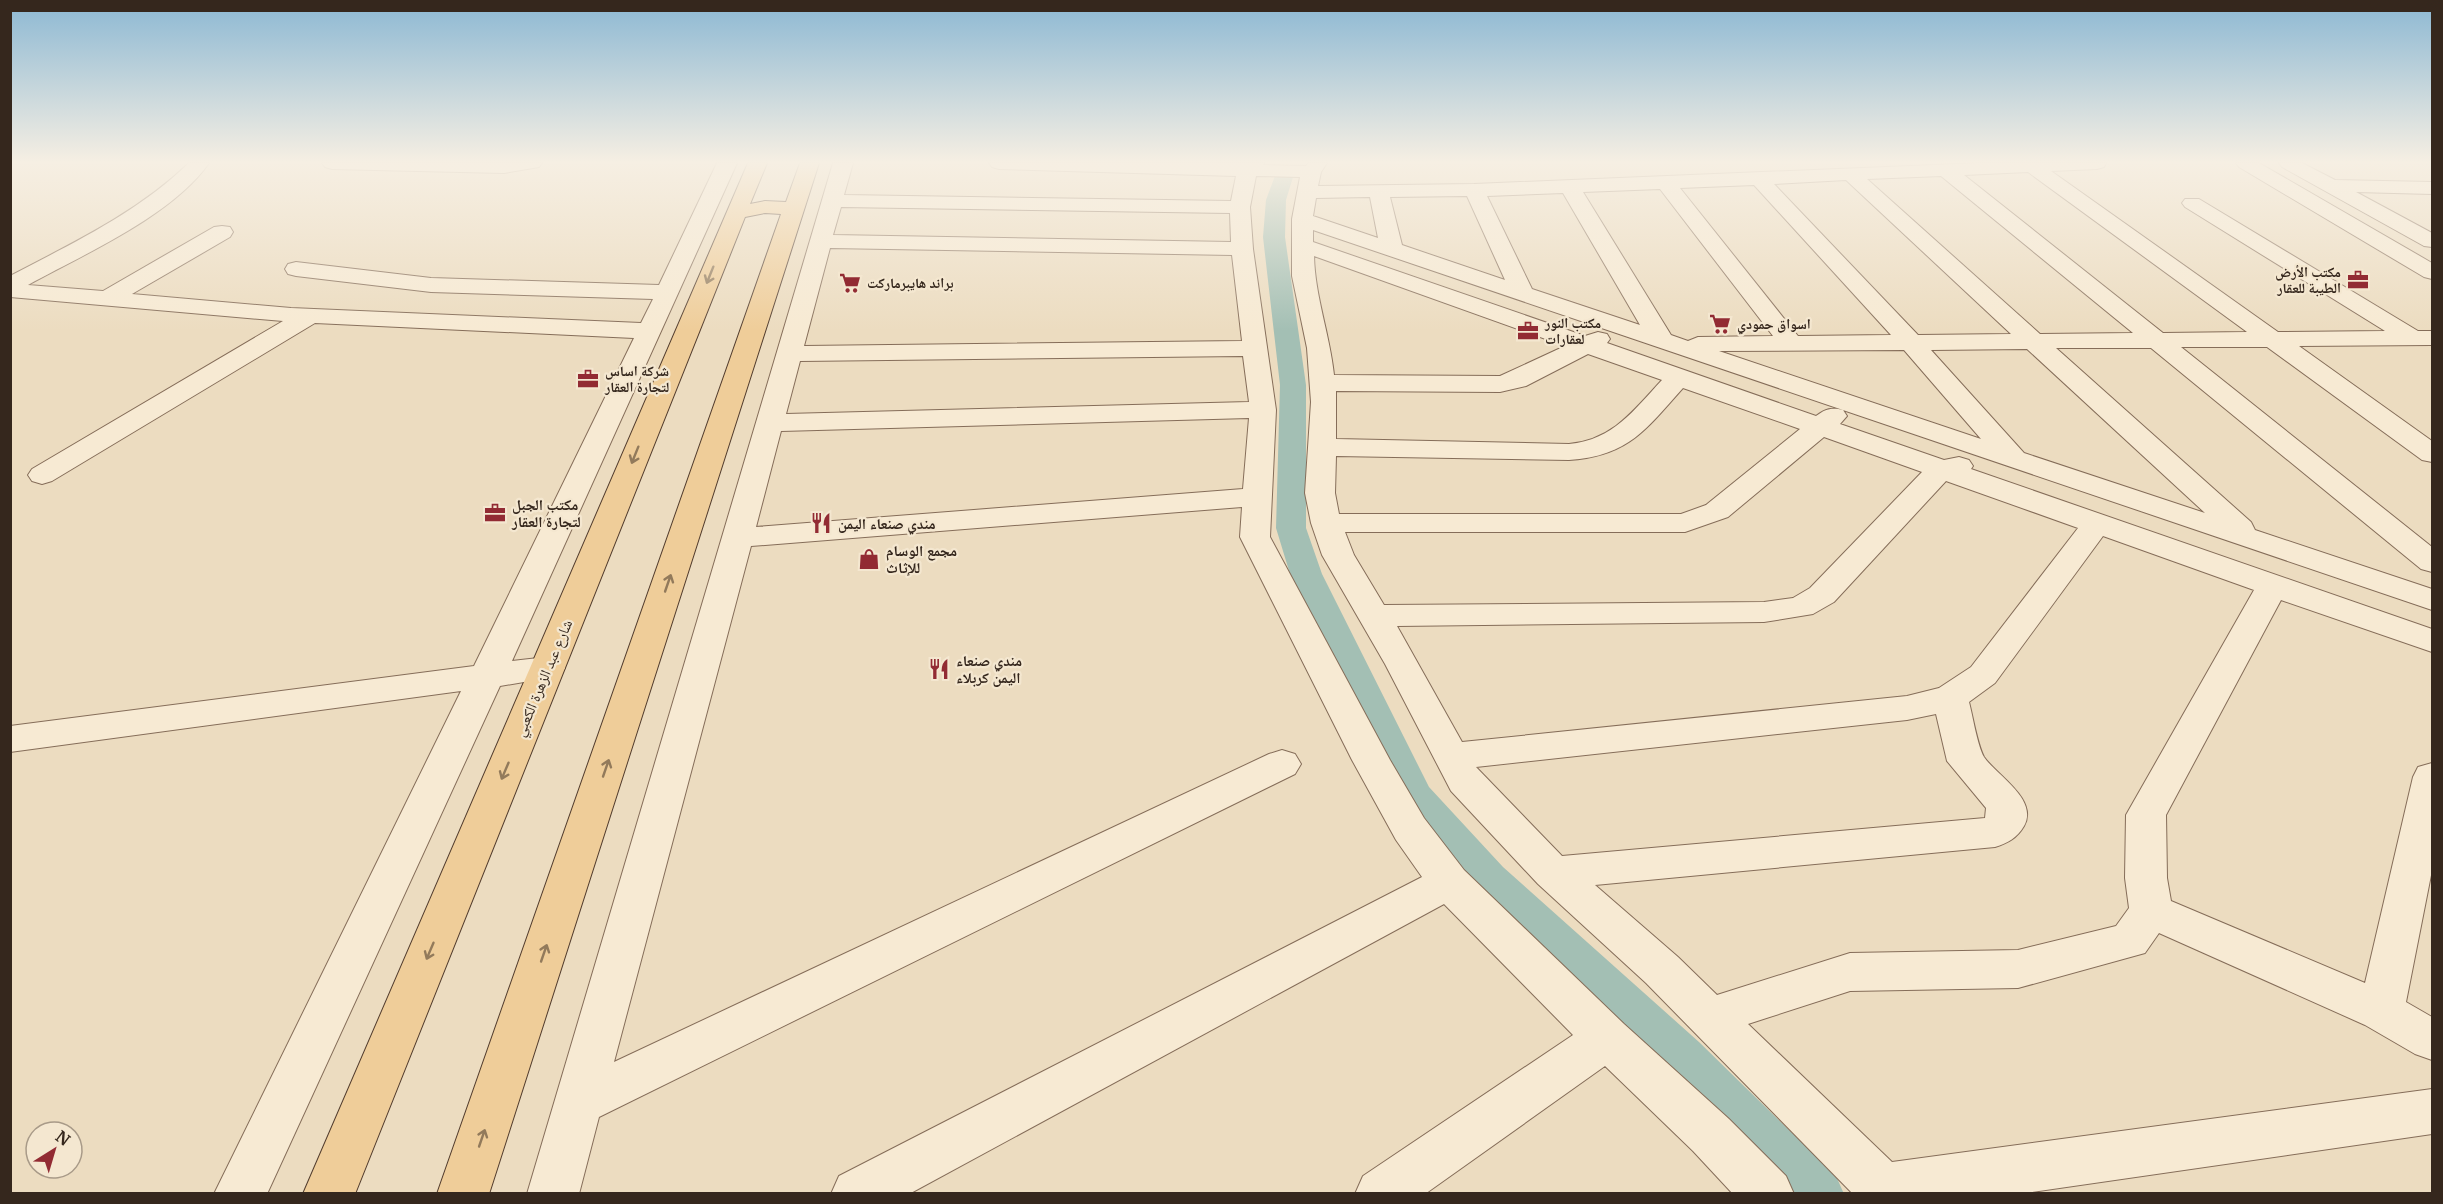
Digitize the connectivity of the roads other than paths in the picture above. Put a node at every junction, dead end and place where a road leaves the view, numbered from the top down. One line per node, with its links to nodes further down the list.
1 (130, 219): 28 (street)
2 (732, 219): 67 (main road, شارع عبد الزهرة الكعبي, one-way to 67)
3 (734, 219): 30 (street)
4 (761, 219): 86 (main road, one-way to 4)
5 (827, 219): 22 (street)
6 (1241, 219): 24 (street)
7 (1307, 219): 47 (street)
8 (1342, 219): 25 (street)
9 (1348, 219): 43 (street)
10 (1385, 219): 25 (street)
11 (1488, 219): 31 (street)
12 (1601, 219): 39 (street)
13 (1693, 219): 41 (street)
14 (1796, 219): 40 (street)
15 (1900, 219): 38 (street)
16 (2007, 219): 37 (street)
17 (2106, 219): 36 (street)
18 (2219, 219): 42 (street)
19 (2342, 219): 27 (street)
20 (2393, 219): 23 (street)
21 (222, 232): 32 (street)
22 (820, 241): 24 (street); 45 (street)
23 (2433, 241)
24 (1242, 249): 44 (street)
25 (1392, 250): 31 (street)
26 (296, 269): 30 (street)
27 (2433, 272)
28 (10, 285)
29 (10, 290): 32 (street)
30 (667, 292): 35 (street)
31 (1523, 294): 34 (street)
32 (105, 300): 33 (street)
33 (309, 316): 35 (street); 56 (street)
34 (1621, 327): 39 (street); 43 (street)
35 (649, 331): 68 (street)
36 (2274, 339): 37 (street); 42 (street); 53 (street)
37 (2156, 340): 38 (street); 62 (street)
38 (2032, 341): 40 (street); 61 (street)
39 (1667, 342): 41 (street); 48 (street)
40 (1911, 342): 41 (street); 54 (street)
41 (1791, 343)
42 (2426, 343)
43 (1588, 345): 46 (street); 47 (street)
44 (1255, 348): 45 (street); 49 (street)
45 (788, 354): 50 (street)
46 (1679, 377): 51 (street); 52 (street)
47 (1322, 383): 52 (street)
48 (1848, 403): 51 (street); 54 (street)
49 (1263, 410): 50 (street); 57 (street)
50 (768, 423): 60 (street)
51 (1821, 427): 55 (street); 58 (street)
52 (1322, 447): 58 (street)
53 (2433, 454)
54 (2014, 459): 55 (street); 61 (street)
55 (1941, 469): 59 (street); 65 (street)
56 (42, 475)
57 (1258, 497): 60 (street); 75 (street)
58 (1326, 523): 65 (street)
59 (2097, 524): 63 (street); 69 (street)
60 (738, 538): 81 (street)
61 (2250, 538): 64 (street)
62 (2433, 562)
63 (2273, 585): 66 (street); 76 (street)
64 (2433, 600)
65 (1374, 616): 71 (street)
66 (2433, 641)
67 (547, 668): 68 (street); 85 (main road, شارع عبد الزهرة الكعبي, one-way to 85)
68 (485, 676): 70 (street); 84 (street)
69 (1950, 698): 71 (street); 74 (street)
70 (10, 739)
71 (1452, 756): 74 (street)
72 (1282, 764): 81 (street)
73 (2433, 777): 77 (street)
74 (1553, 873): 78 (street)
75 (1449, 882): 79 (street); 88 (street)
76 (2151, 911): 77 (street); 78 (street)
77 (2381, 1011): 80 (street)
78 (1709, 1017): 83 (street)
79 (1607, 1038): 89 (street); 90 (street)
80 (2433, 1040)
81 (578, 1103): 87 (street)
82 (2433, 1112): 83 (street)
83 (1887, 1191)
84 (240, 1194)
85 (329, 1194)
86 (463, 1194)
87 (553, 1194)
88 (857, 1194)
89 (1381, 1194)
90 (1768, 1194)

